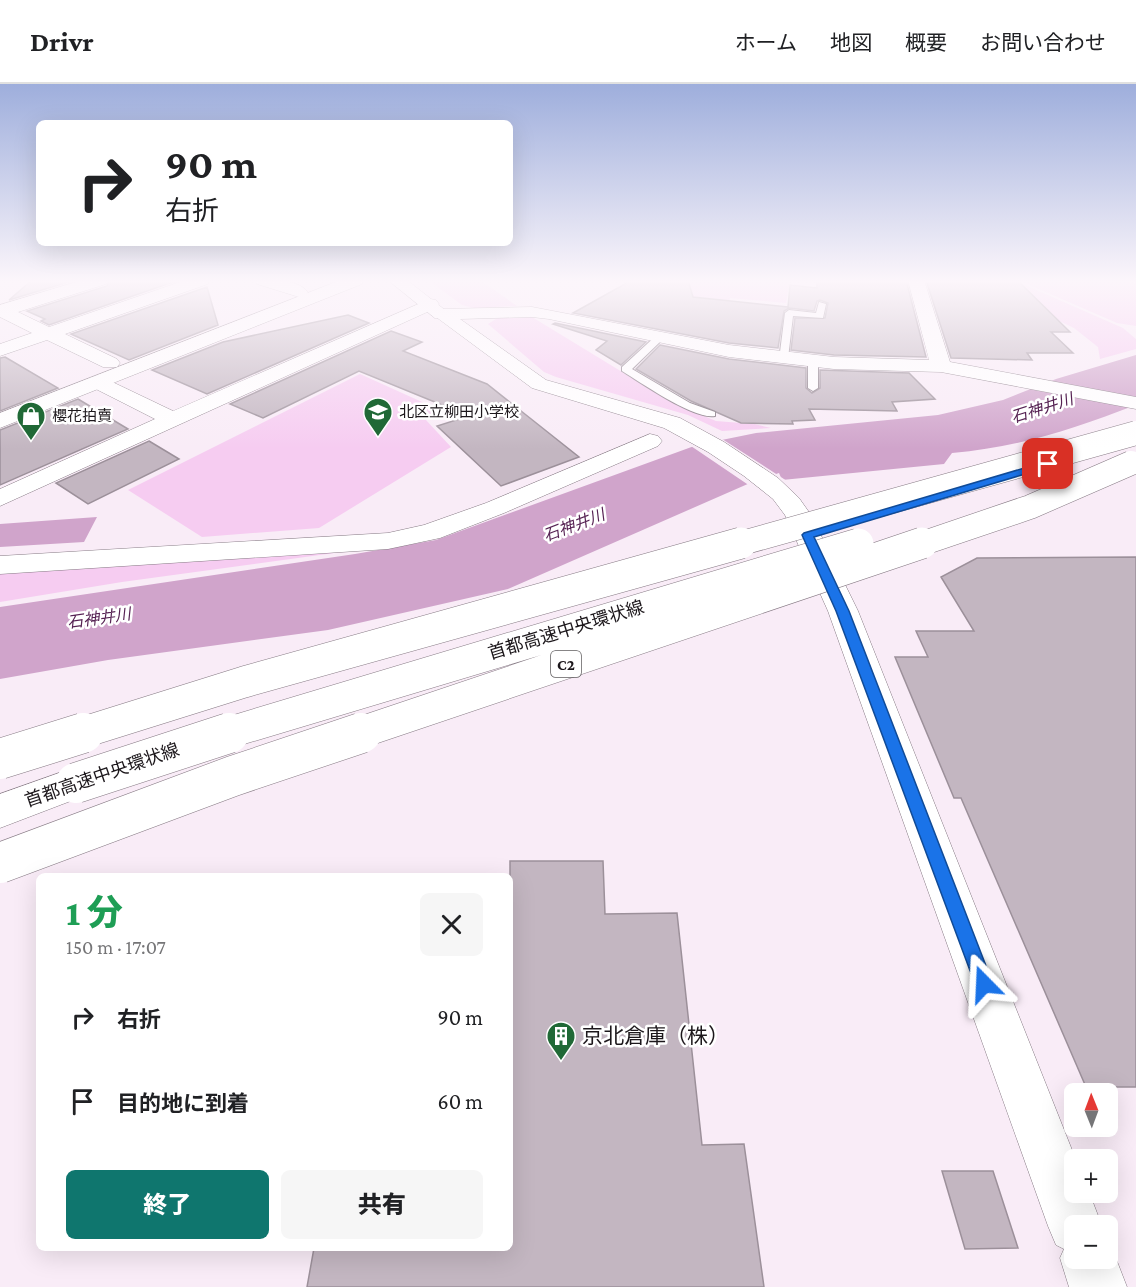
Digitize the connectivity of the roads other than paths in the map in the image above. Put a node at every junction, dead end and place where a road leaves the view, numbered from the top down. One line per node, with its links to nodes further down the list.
1 (39, 336): 10 (main road)
2 (54, 336): 13 (main road)
3 (181, 336): 13 (main road)
4 (213, 336): 15 (main road)
5 (371, 336): 20 (main road)
6 (473, 336): 25 (main road)
7 (661, 336): 11 (main road); 19 (lane)
8 (786, 336): 11 (lane)
9 (939, 336): 14 (main road)
10 (0, 350)
11 (783, 357): 12 (main road)
12 (813, 361): 14 (main road); 16 (lane)
13 (110, 363): 18 (main road)
14 (951, 367): 17 (main road)
15 (97, 382): 20 (main road); 21 (main road)
16 (813, 388)
17 (1136, 403)
18 (0, 406)
19 (711, 414)
20 (172, 419): 24 (main road)
21 (0, 421)
22 (650, 441): 26 (main road)
23 (1135, 449): 25 (lane); 27 (main road, 首都高速中央環状線, bridge); 30 (main road, 首都高速中央環状線 / C2, bridge); 31 (main road, C2, bridge)
24 (0, 498)
25 (808, 535): 32 (main road)
26 (0, 565)
27 (244, 682): 28 (main road, bridge); 29 (main road, 首都高速中央環状線, bridge)
28 (0, 746)
29 (0, 759)
30 (0, 811)
31 (0, 863)
32 (1071, 1215)
33 (1092, 1269): 34 (main road)
34 (1098, 1287)

